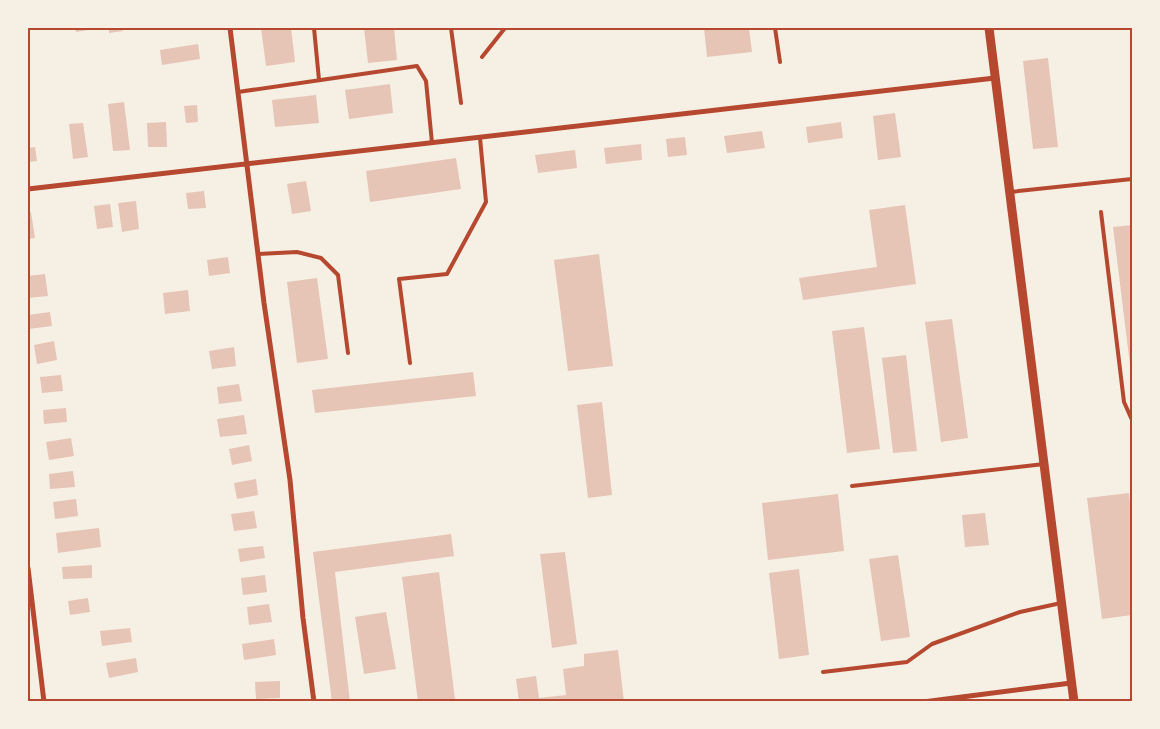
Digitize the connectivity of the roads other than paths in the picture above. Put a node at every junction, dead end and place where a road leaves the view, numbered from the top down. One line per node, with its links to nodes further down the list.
1 (230, 28): 11 (street)
2 (314, 28): 10 (lane)
3 (451, 28): 12 (lane)
4 (505, 28): 7 (lane)
5 (775, 28): 8 (lane)
6 (989, 28): 9 (street)
7 (482, 57)
8 (780, 62)
9 (995, 78): 13 (street); 18 (street)
10 (320, 80): 11 (lane); 14 (lane)
11 (238, 92): 15 (street)
12 (461, 103)
13 (480, 138): 14 (street); 22 (lane)
14 (432, 144): 15 (street)
15 (247, 165): 17 (street); 20 (street)
16 (1132, 179): 18 (lane)
17 (28, 189)
18 (1010, 192): 24 (street)
19 (1101, 212): 23 (lane)
20 (258, 254): 21 (lane); 32 (street)
21 (348, 353)
22 (410, 363)
23 (1132, 420)
24 (1044, 464): 25 (lane); 28 (street)
25 (852, 486)
26 (28, 568): 27 (street)
27 (29, 599): 31 (street)
28 (1061, 603): 29 (lane); 30 (street)
29 (823, 672)
30 (1071, 682): 33 (street); 34 (street)
31 (44, 702)
32 (314, 702)
33 (923, 702)
34 (1074, 702)

